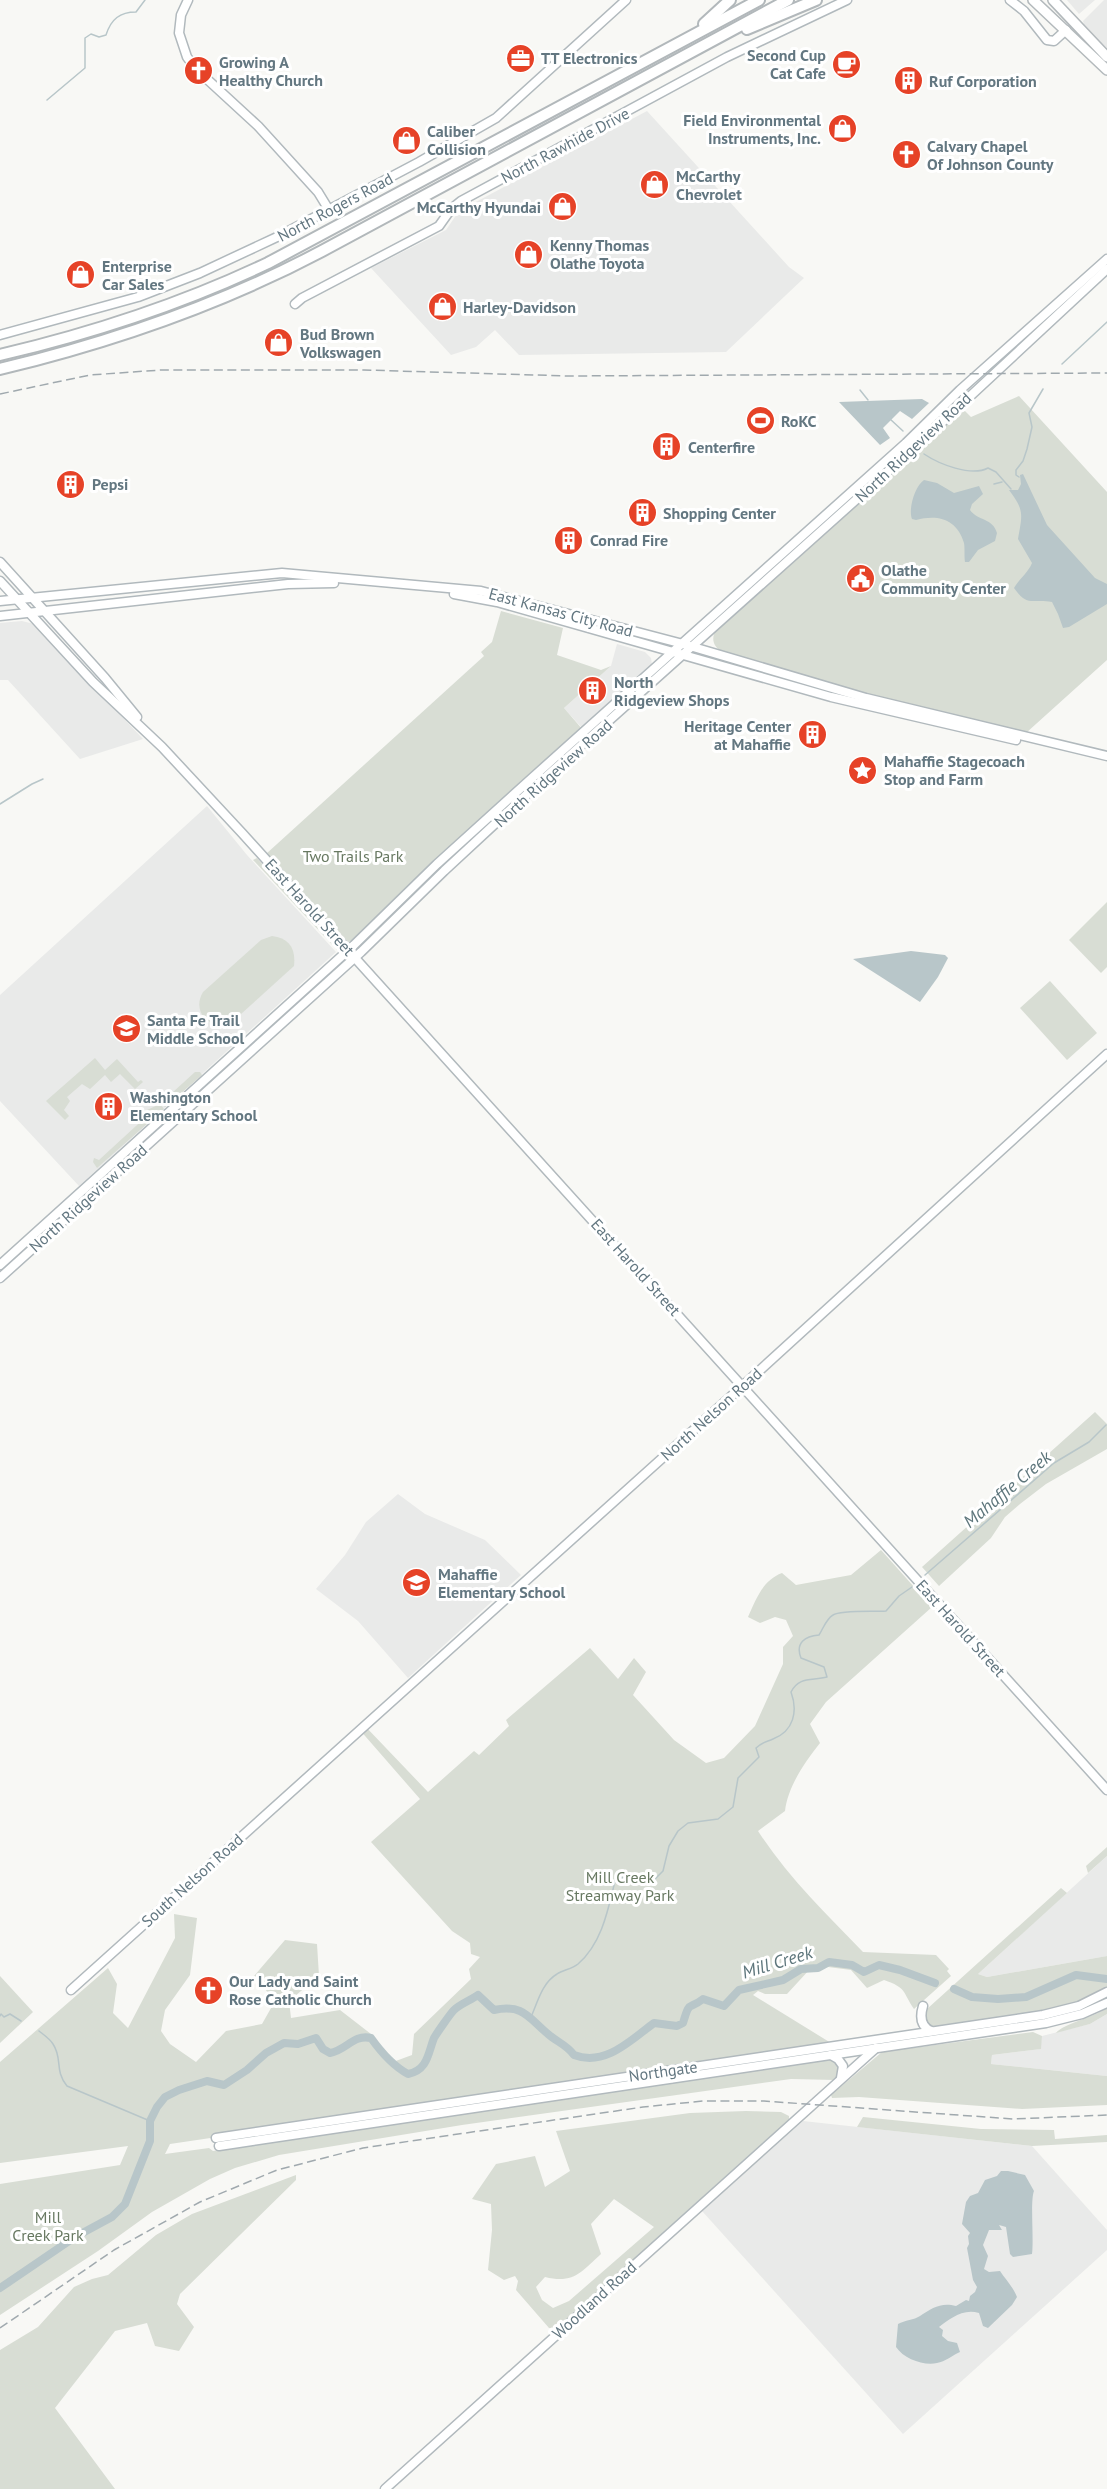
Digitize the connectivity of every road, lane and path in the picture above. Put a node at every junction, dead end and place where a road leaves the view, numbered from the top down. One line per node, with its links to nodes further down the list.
1 (188, 0): 19 (main road)
2 (626, 0): 19 (main road, North Rogers Road)
3 (730, 0): 14 (highway)
4 (759, 0): 14 (highway)
5 (788, 0): 16 (highway)
6 (816, 0): 16 (highway)
7 (847, 0): 22 (main road, North Rawhide Drive)
8 (1010, 0): 13 (main road)
9 (1034, 0): 11 (main road)
10 (1053, 0): 12 (main road)
11 (1043, 9): 12 (main road); 13 (main road)
12 (1074, 22): 15 (main road)
13 (1066, 30): 15 (main road); 18 (main road)
14 (688, 39): 24 (highway)
15 (1096, 45): 17 (main road)
16 (697, 49): 25 (highway)
17 (1107, 57)
18 (1107, 70)
19 (329, 210): 23 (main road, North Rogers Road)
20 (1107, 259): 36 (main road, North Ridgeview Road)
21 (1107, 269): 37 (main road, North Ridgeview Road)
22 (296, 304)
23 (0, 335)
24 (0, 355)
25 (0, 369)
26 (0, 562): 28 (main road, East Harold Street)
27 (0, 581): 29 (main road, East Harold Street)
28 (31, 597): 29 (main road, East Kansas City Road); 32 (main road, East Harold Street); 36 (main road, East Kansas City Road)
29 (16, 599): 30 (main road, East Kansas City Road); 33 (main road, East Harold Street)
30 (0, 600)
31 (73, 608): 32 (main road, East Kansas City Road); 35 (main road); 38 (main road, East Kansas City Road)
32 (44, 611): 33 (main road, East Kansas City Road); 35 (main road, East Harold Street)
33 (29, 613): 34 (main road, East Kansas City Road); 40 (main road, East Harold Street)
34 (0, 616)
35 (61, 631): 40 (main road, East Harold Street)
36 (682, 644): 37 (main road, East Kansas City Road); 38 (main road, North Ridgeview Road)
37 (693, 647): 39 (main road, North Ridgeview Road); 41 (main road, East Kansas City Road)
38 (674, 652): 39 (main road, East Kansas City Road); 43 (main road, North Ridgeview Road)
39 (684, 654): 42 (main road, East Kansas City Road); 44 (main road, North Ridgeview Road)
40 (162, 747): 43 (main road, East Harold Street)
41 (1107, 756)
42 (1107, 761)
43 (349, 950): 44 (main road, East Harold Street); 46 (main road, North Ridgeview Road)
44 (355, 957): 47 (main road, North Ridgeview Road); 48 (main road, East Harold Street)
45 (1107, 1054): 48 (main road, North Nelson Road)
46 (0, 1265)
47 (0, 1278)
48 (743, 1385): 49 (main road, North Nelson Road); 50 (main road, East Harold Street)
49 (313, 1771): 51 (main road, South Nelson Road)
50 (1107, 1790)
51 (71, 1990)
52 (1107, 1992): 55 (main road, Northgate)
53 (1107, 2003): 57 (main road, Northgate)
54 (923, 2006): 55 (main road)
55 (931, 2031): 56 (main road, Northgate)
56 (888, 2038): 57 (main road, Woodland Road); 58 (main road, Northgate)
57 (875, 2049): 58 (main road, Northgate); 59 (main road, Woodland Road)
58 (831, 2055): 59 (main road)
59 (839, 2081): 60 (main road, Woodland Road)
60 (385, 2489)

